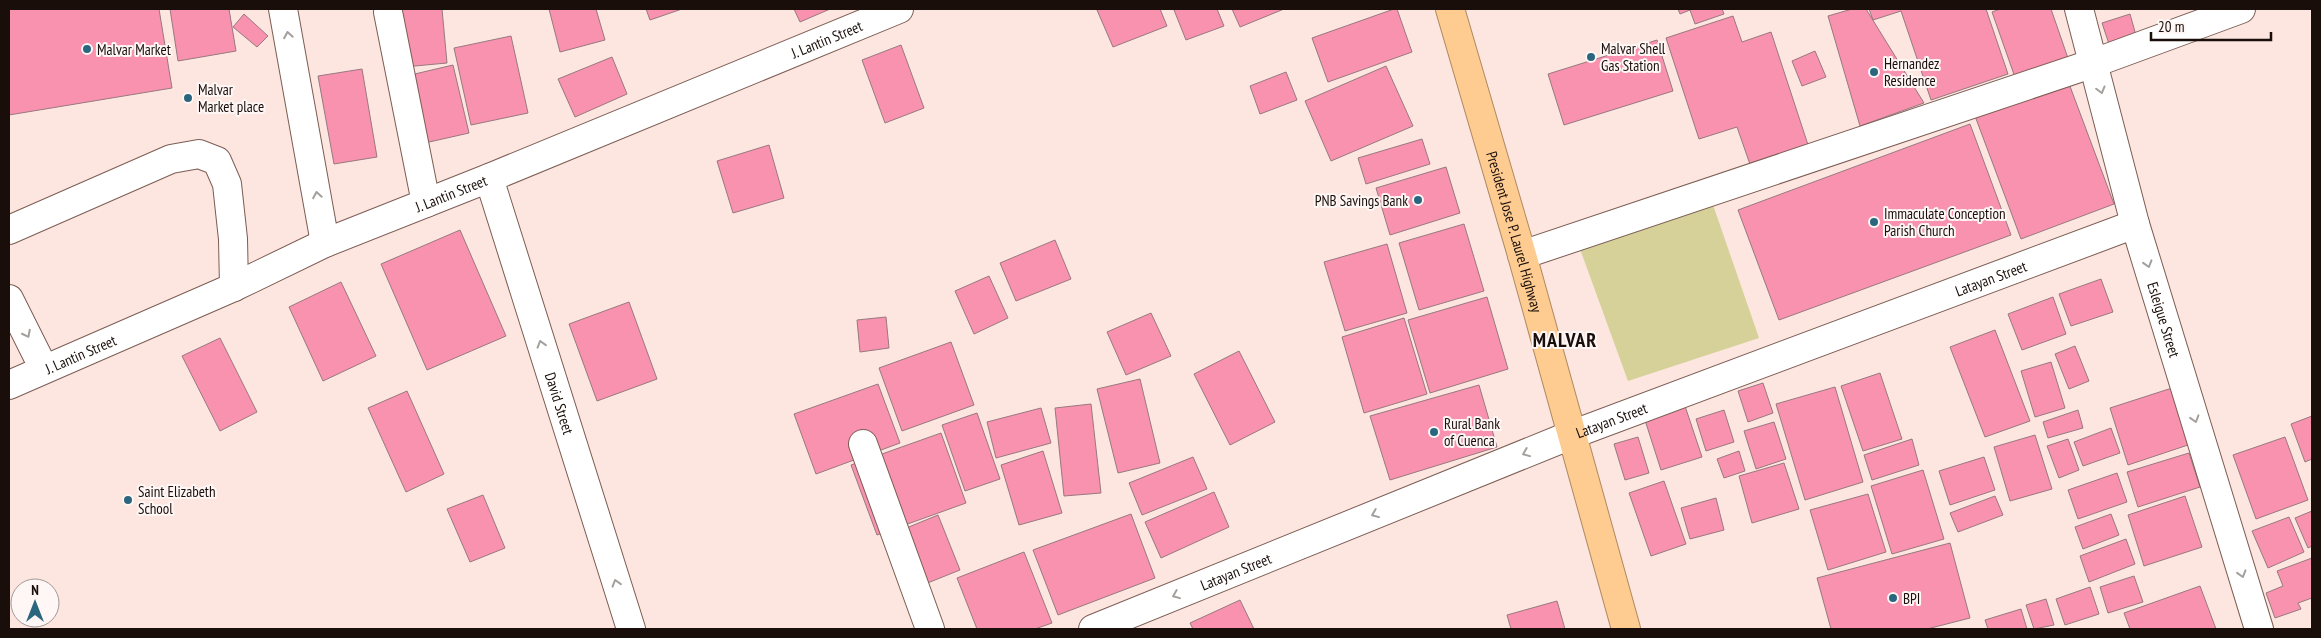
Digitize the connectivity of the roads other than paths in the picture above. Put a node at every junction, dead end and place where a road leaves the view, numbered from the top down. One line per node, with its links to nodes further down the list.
1 (283, 9): 12 (street, one-way to 1)
2 (899, 9): 8 (street, J. Lantin Street)
3 (1450, 9): 13 (highway, President Jose P. Laurel Highway)
4 (2080, 9): 7 (street, Esleigue Street)
5 (2242, 9): 7 (street)
6 (388, 12): 9 (street)
7 (2094, 63): 10 (street, Esleigue Street, one-way to 10); 13 (street)
8 (489, 178): 9 (street, J. Lantin Street); 20 (street, David Street, one-way to 8)
9 (426, 203): 12 (street, J. Lantin Street)
10 (2136, 224): 18 (street, Latayan Street); 24 (street, Esleigue Street, one-way to 24)
11 (9, 230): 14 (street)
12 (325, 243): 14 (street, J. Lantin Street)
13 (1522, 255): 18 (highway, President Jose P. Laurel Highway)
14 (234, 287): 16 (street, J. Lantin Street)
15 (9, 299): 16 (street, one-way to 16)
16 (44, 369): 17 (street, J. Lantin Street)
17 (9, 385)
18 (1571, 435): 22 (street, Latayan Street, one-way to 22); 23 (highway, President Jose P. Laurel Highway)
19 (863, 444): 21 (street)
20 (631, 629)
21 (930, 629)
22 (1092, 629)
23 (1626, 629)
24 (2259, 629)

